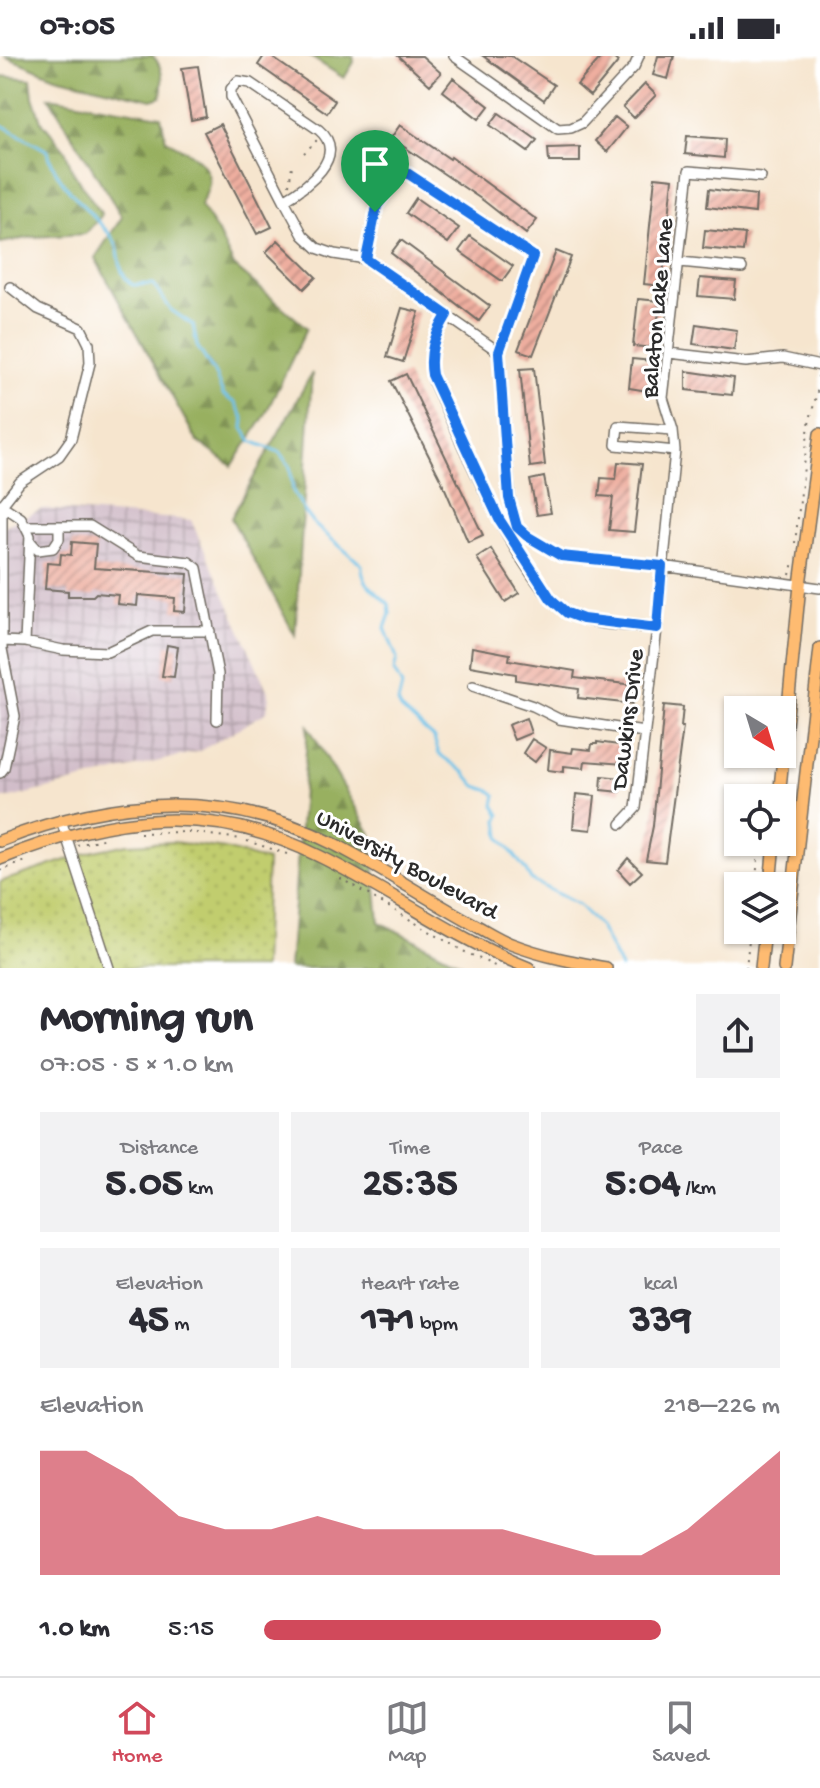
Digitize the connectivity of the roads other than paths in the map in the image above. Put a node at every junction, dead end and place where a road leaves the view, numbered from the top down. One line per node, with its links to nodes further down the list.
1 (454, 56): 2 (street)
2 (639, 56)
3 (761, 177): 6 (street, Balaton Lake Lane)
4 (284, 200): 4 (street); 5 (street)
5 (366, 259): 9 (street); 10 (street)
6 (680, 262): 7 (street); 11 (street, Balaton Lake Lane)
7 (742, 268)
8 (10, 287): 16 (street)
9 (447, 315): 10 (street); 23 (street)
10 (499, 352): 20 (street)
11 (669, 353): 12 (street); 13 (street, Balaton Lake Lane)
12 (820, 366)
13 (673, 430): 15 (street, Balaton Lake Lane); 15 (street)
14 (820, 434): 21 (main road)
15 (675, 451): 20 (street, Balaton Lake Lane)
16 (1, 504): 17 (street); 26 (street)
17 (26, 526): 18 (street); 19 (street)
18 (59, 526): 19 (street); 24 (street)
19 (30, 541): 25 (street)
20 (662, 566): 21 (street); 23 (street, Dawkins Drive)
21 (800, 585): 22 (street); 32 (main road)
22 (820, 588)
23 (657, 628): 30 (street, Dawkins Drive)
24 (210, 631): 25 (street); 29 (street)
25 (25, 642): 26 (street)
26 (1, 647): 31 (street)
27 (820, 648): 43 (main road)
28 (473, 686): 30 (street)
29 (217, 720)
30 (644, 732): 34 (street, Dawkins Drive)
31 (0, 773)
32 (780, 784)
33 (61, 820): 35 (main road, University Boulevard); 36 (street); 41 (main road, University Boulevard)
34 (621, 824)
35 (0, 841)
36 (67, 841): 37 (main road, University Boulevard); 39 (street); 40 (main road, University Boulevard)
37 (0, 859)
38 (764, 944): 42 (main road)
39 (109, 968)
40 (529, 968)
41 (606, 968)
42 (761, 968)
43 (784, 968)

